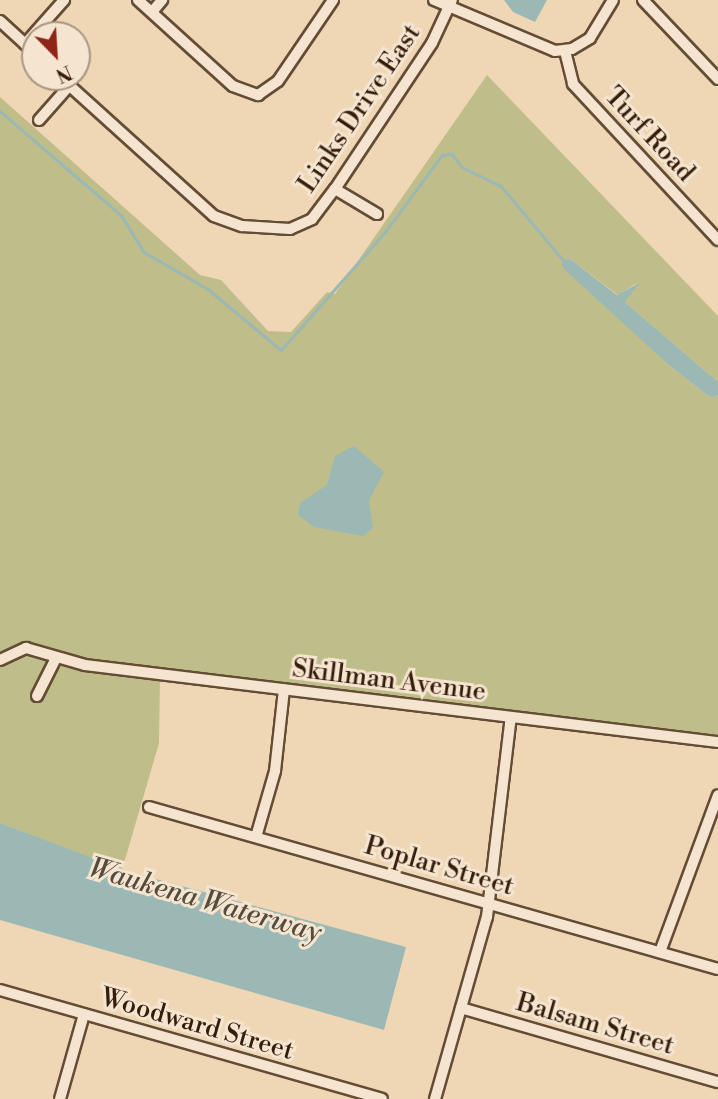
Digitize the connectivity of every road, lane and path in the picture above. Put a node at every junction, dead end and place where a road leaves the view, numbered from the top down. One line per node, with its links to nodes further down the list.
1 (64, 0): 11 (street)
2 (138, 0): 9 (street)
3 (162, 0): 9 (street)
4 (333, 0): 9 (street)
5 (433, 0): 8 (street)
6 (613, 0): 13 (street)
7 (643, 0): 14 (street)
8 (450, 4): 13 (street); 18 (street, Links Drive East)
9 (152, 12)
10 (0, 21): 12 (street)
11 (45, 21)
12 (21, 40)
13 (565, 51): 20 (street, Turf Road)
14 (718, 79)
15 (65, 91): 17 (street)
16 (77, 91): 18 (street, Links Drive East)
17 (39, 120)
18 (335, 189): 19 (street)
19 (377, 214)
20 (718, 240)
21 (56, 658): 22 (street, Skillman Avenue); 23 (street, Skillman Avenue); 24 (street)
22 (0, 660)
23 (284, 689): 25 (street, Skillman Avenue); 29 (street)
24 (37, 696)
25 (511, 718): 26 (street, Skillman Avenue); 30 (street)
26 (718, 742)
27 (718, 795): 31 (street)
28 (149, 807): 29 (street, Poplar Street)
29 (256, 837): 30 (street, Poplar Street)
30 (488, 903): 31 (street, Poplar Street); 34 (street)
31 (660, 952): 32 (street, Poplar Street)
32 (718, 969)
33 (0, 990): 35 (street, Woodward Street)
34 (461, 1008): 36 (street, Balsam Street); 39 (street)
35 (85, 1014): 37 (street); 38 (street, Woodward Street)
36 (718, 1082)
37 (60, 1099)
38 (382, 1099)
39 (435, 1099)

